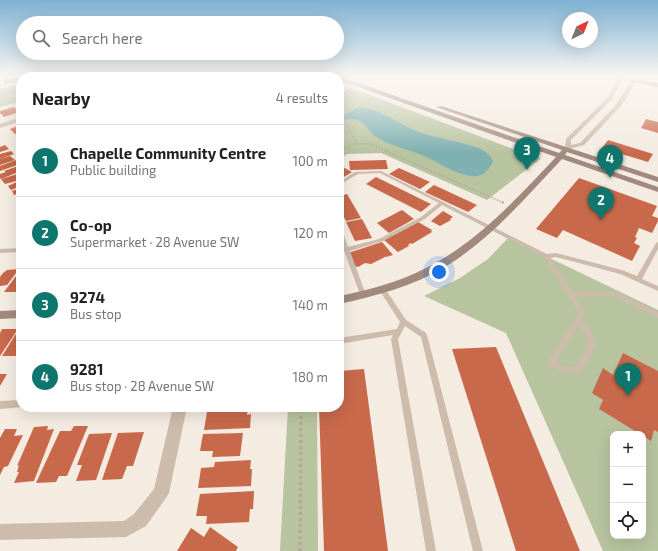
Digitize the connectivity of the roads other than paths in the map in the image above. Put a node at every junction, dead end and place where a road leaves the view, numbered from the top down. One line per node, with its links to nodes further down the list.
1 (406, 102): 5 (main road)
2 (420, 102): 8 (main road)
3 (606, 102): 8 (street)
4 (621, 102): 8 (street)
5 (424, 108): 8 (main road); 9 (main road)
6 (16, 121): 7 (street)
7 (0, 126)
8 (567, 149): 9 (main road); 10 (main road)
9 (560, 156): 12 (main road); 14 (main road)
10 (658, 180)
11 (344, 181): 13 (lane)
12 (658, 190)
13 (442, 203): 14 (lane); 18 (lane)
14 (490, 228): 20 (lane); 22 (main road)
15 (344, 244): 18 (lane)
16 (658, 244): 21 (lane)
17 (16, 250): 19 (lane)
18 (346, 250): 24 (lane)
19 (0, 251)
20 (546, 256): 21 (lane); 25 (lane)
21 (638, 280): 23 (lane)
22 (382, 289): 24 (main road); 31 (lane)
23 (658, 289)
24 (363, 295): 26 (main road)
25 (570, 295): 29 (lane); 30 (lane)
26 (344, 299)
27 (16, 314): 28 (main road)
28 (0, 315)
29 (658, 316)
30 (578, 321): 30 (lane)
31 (404, 322): 32 (lane); 39 (lane)
32 (399, 331): 33 (lane); 38 (lane)
33 (344, 340)
34 (16, 404): 35 (lane)
35 (0, 405)
36 (179, 412): 37 (street)
37 (0, 532)
38 (431, 551)
39 (478, 551)

